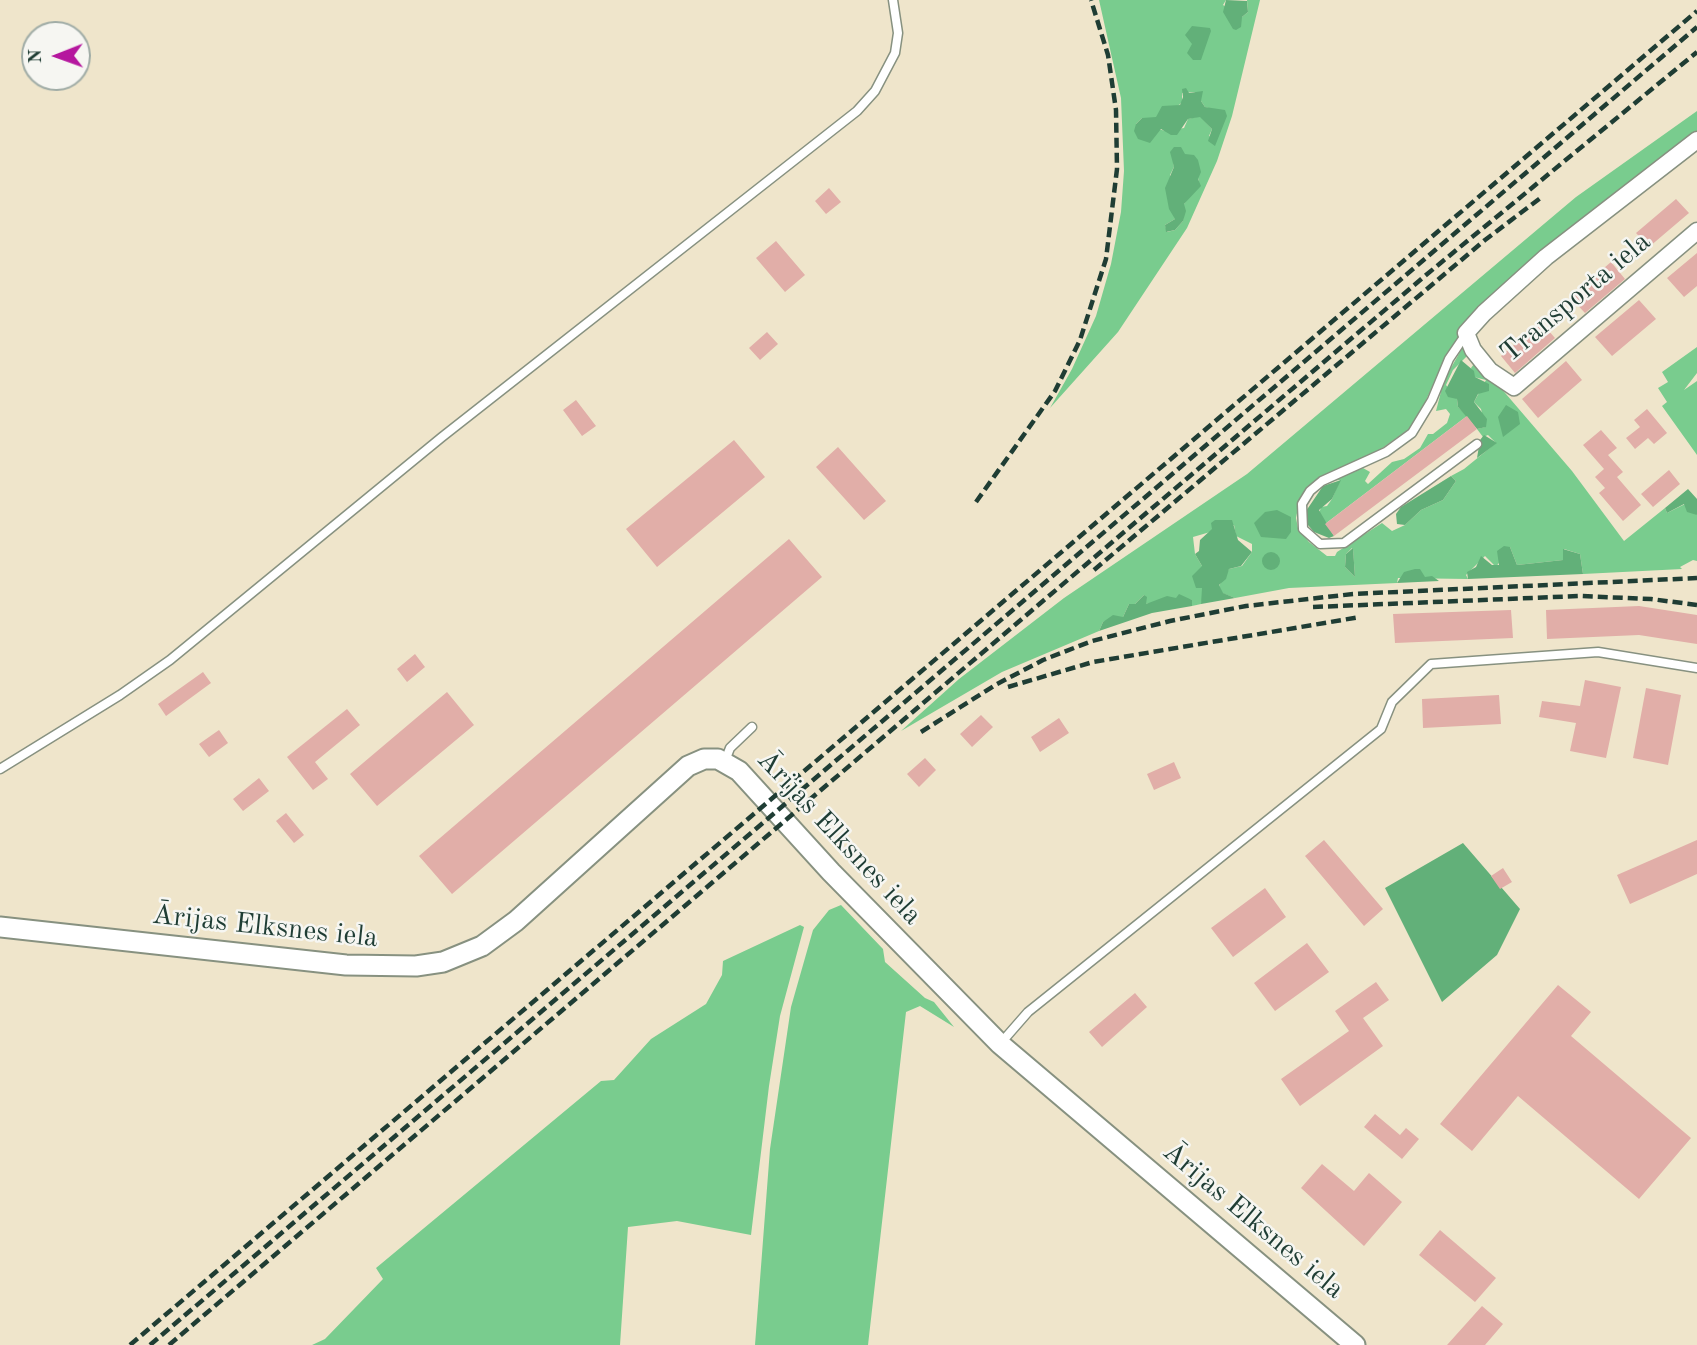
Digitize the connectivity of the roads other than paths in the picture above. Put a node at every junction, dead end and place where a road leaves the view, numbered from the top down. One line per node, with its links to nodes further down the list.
1 (893, 0): 9 (lane)
2 (1697, 140): 4 (street, Transporta iela)
3 (1697, 232): 4 (street, Transporta iela)
4 (1466, 333): 5 (lane, Transporta iela)
5 (1477, 444)
6 (1697, 668): 11 (lane)
7 (751, 727): 8 (lane)
8 (725, 761): 10 (street, Ārijas Elksnes iela); 11 (street, Ārijas Elksnes iela)
9 (0, 769)
10 (0, 928)
11 (1000, 1044): 12 (street, Ārijas Elksnes iela)
12 (1355, 1345)

